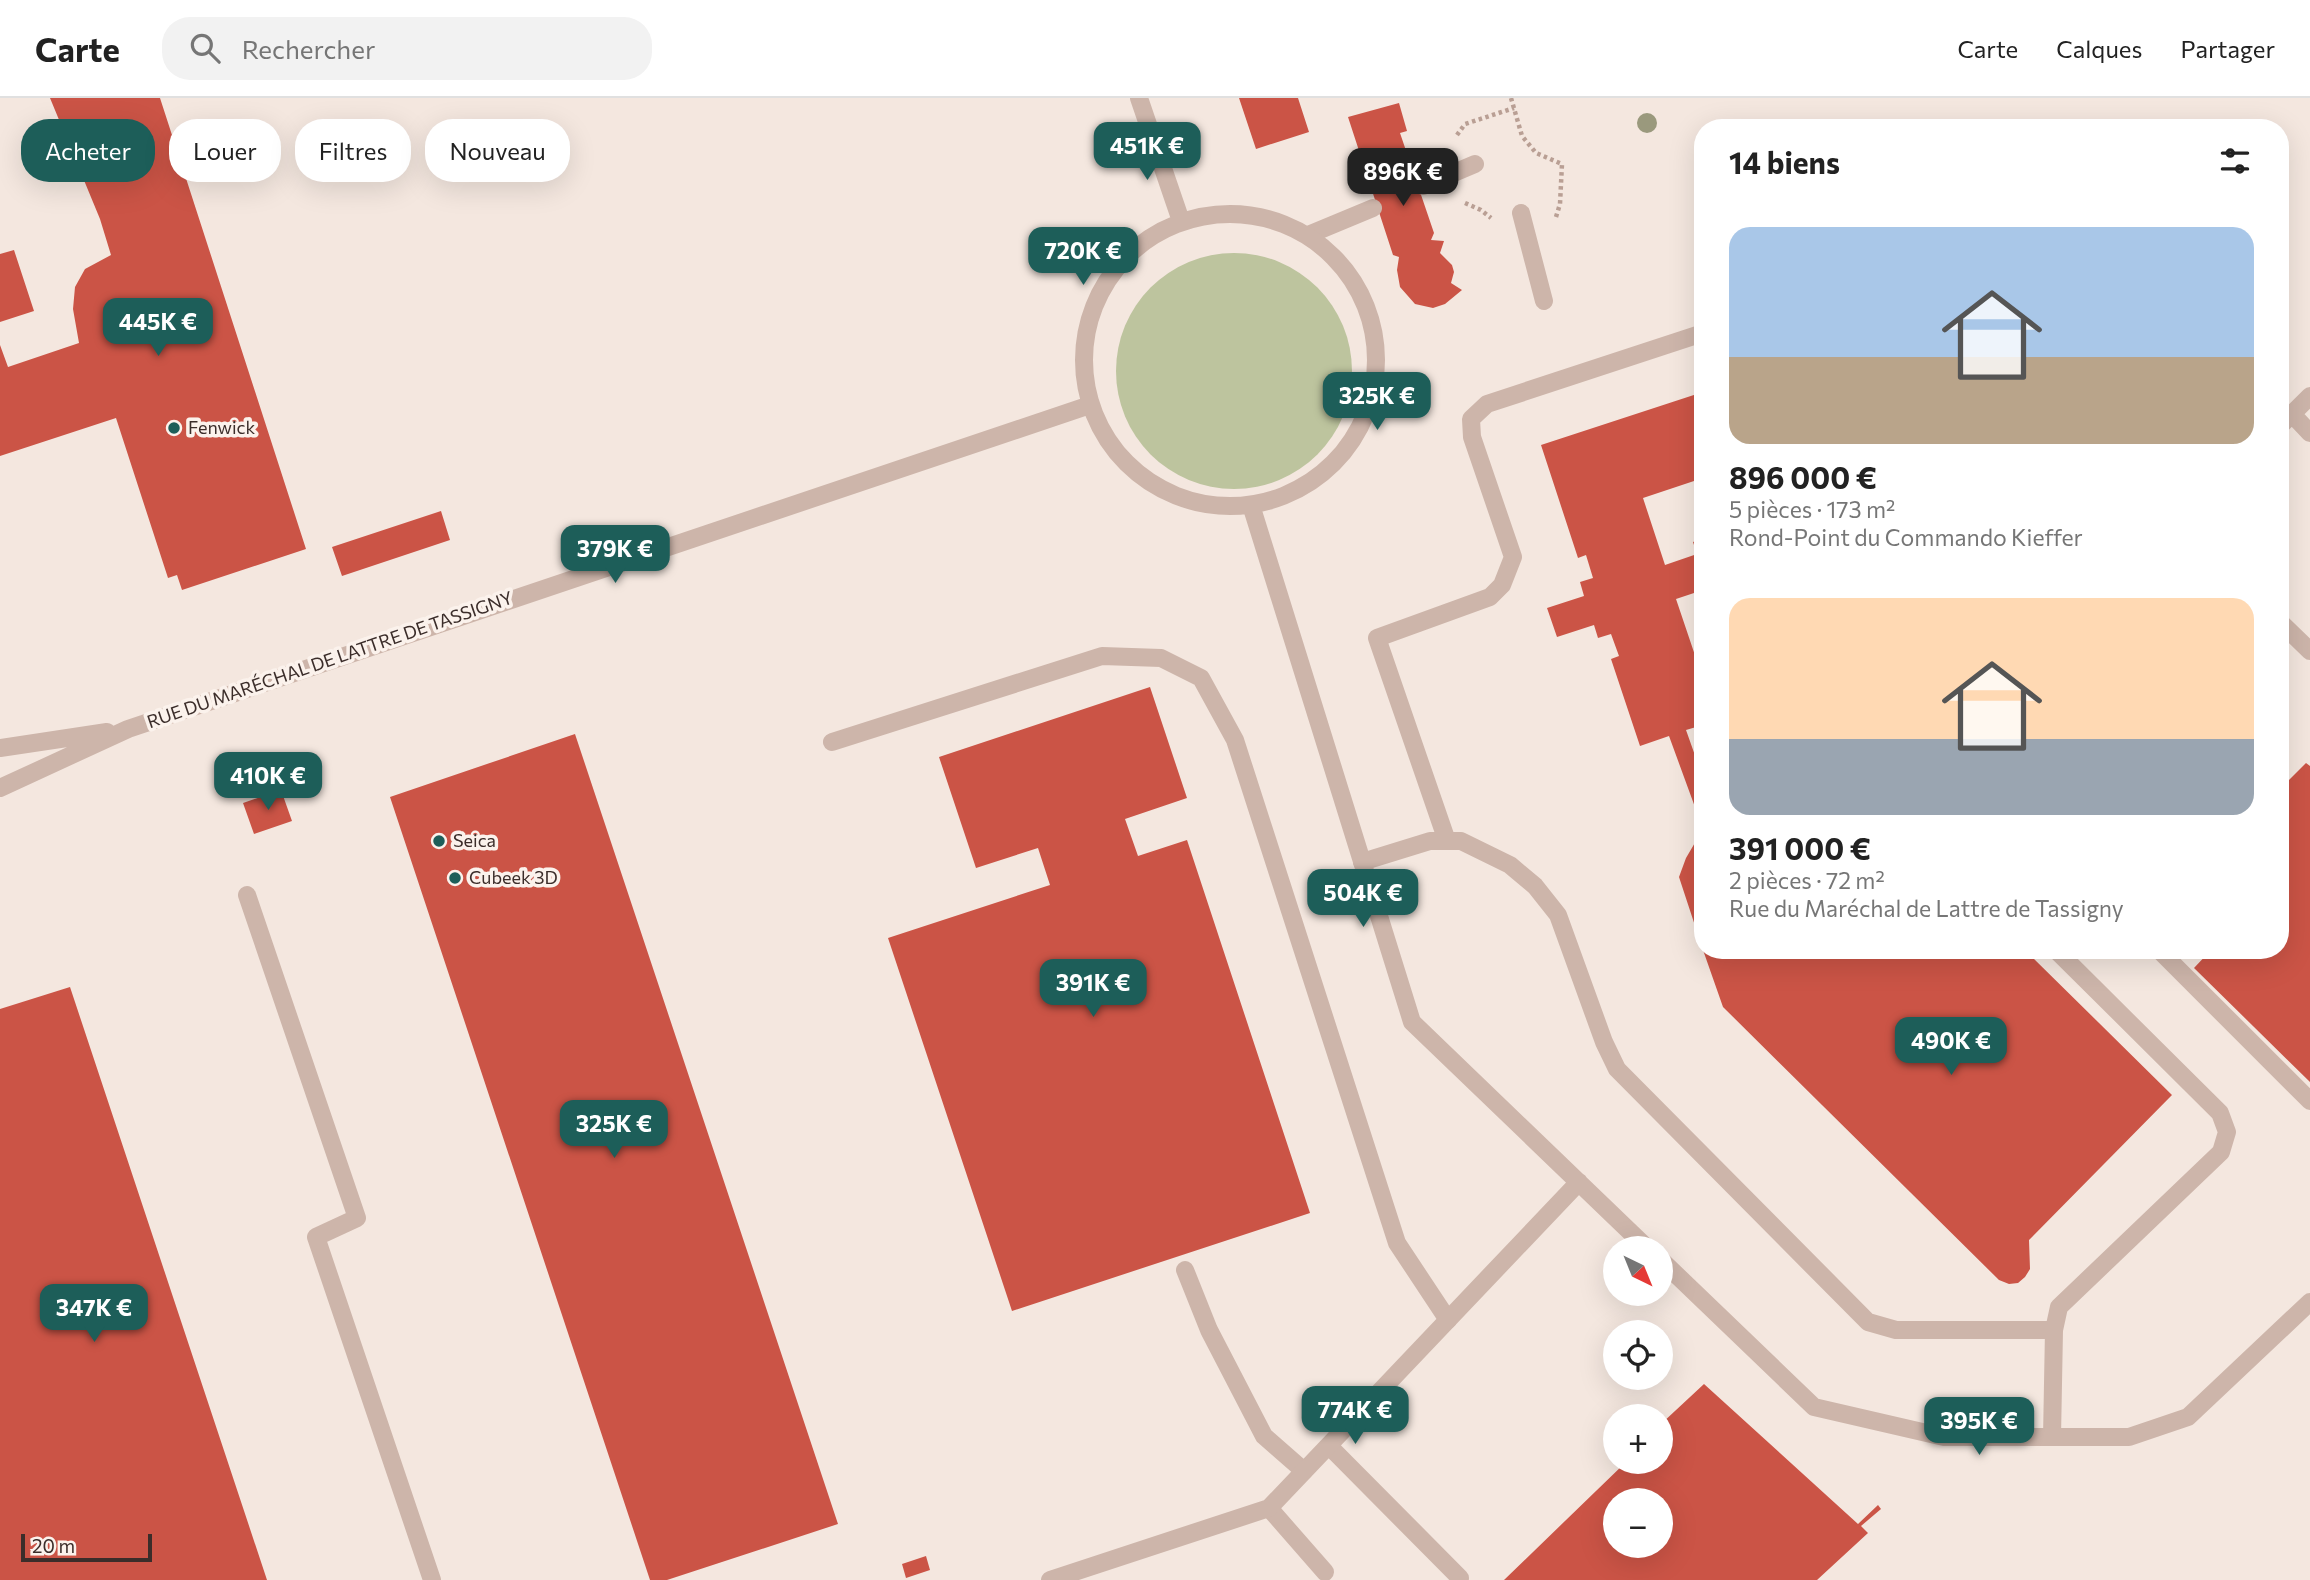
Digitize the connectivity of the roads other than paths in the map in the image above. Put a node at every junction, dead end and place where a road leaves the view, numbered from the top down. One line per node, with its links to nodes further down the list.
1 (1139, 98): 6 (street)
2 (1475, 164): 3 (street)
3 (1423, 186)
4 (1373, 208): 7 (street)
5 (1521, 213): 8 (street)
6 (1181, 221): 7 (street); 11 (street)
7 (1308, 235): 15 (street)
8 (1544, 301)
9 (1694, 335): 22 (street)
10 (2310, 396): 12 (street)
11 (1090, 405): 15 (street); 18 (street, RUE DU MARÉCHAL DE LATTRE DE TASSIGNY)
12 (2289, 417)
13 (2289, 422): 14 (street)
14 (2310, 433)
15 (1251, 505): 23 (street)
16 (2289, 631): 17 (street)
17 (2310, 651)
18 (128, 729): 20 (street, RUE DU MARÉCHAL DE LATTRE DE TASSIGNY); 21 (street, RUE DU MARÉCHAL DE LATTRE DE TASSIGNY)
19 (832, 742): 33 (street)
20 (0, 748)
21 (0, 788)
22 (1447, 841): 23 (street); 34 (street)
23 (1363, 862): 28 (street)
24 (247, 895): 41 (street)
25 (2065, 959): 34 (street)
26 (2168, 959): 27 (street)
27 (2310, 1101)
28 (1579, 1182): 29 (street); 33 (street)
29 (1635, 1236)
30 (1185, 1270): 37 (street)
31 (1673, 1272): 35 (street)
32 (2310, 1303): 35 (street)
33 (1448, 1320): 36 (street)
34 (2054, 1330): 35 (street)
35 (2052, 1437)
36 (1329, 1446): 37 (street); 40 (street)
37 (1304, 1471): 38 (street)
38 (1269, 1508): 39 (street); 42 (street)
39 (1325, 1572)
40 (1460, 1578)
41 (432, 1580)
42 (1050, 1580)

